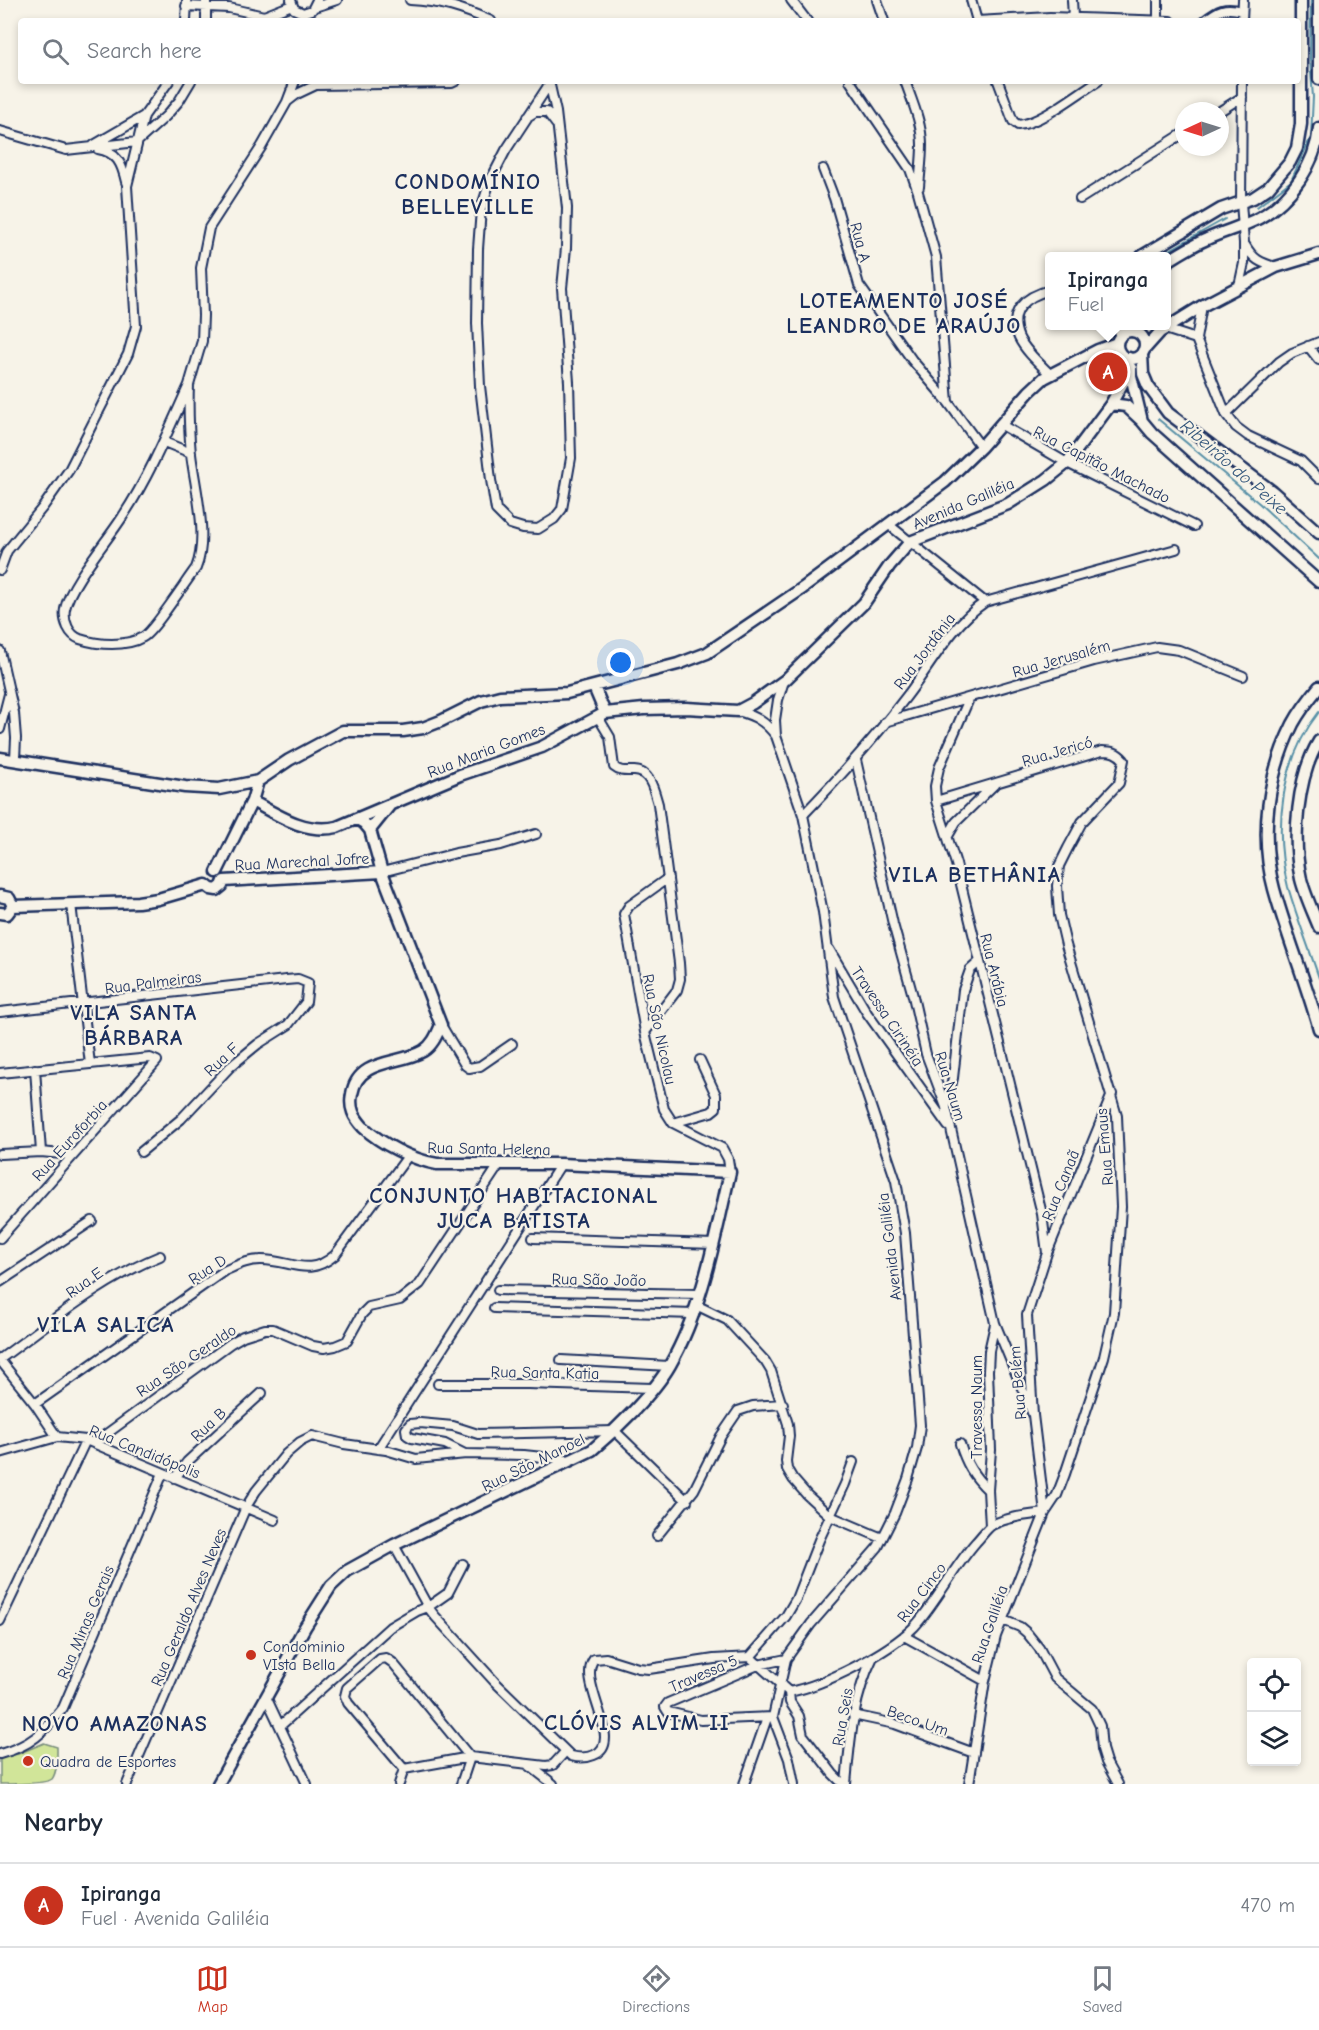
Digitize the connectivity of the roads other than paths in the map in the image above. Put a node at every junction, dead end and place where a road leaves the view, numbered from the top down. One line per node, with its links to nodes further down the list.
1 (337, 0): 14 (street)
2 (410, 0): 18 (street)
3 (792, 0): 19 (street)
4 (877, 0): 20 (street)
5 (971, 0): 21 (street)
6 (1072, 0): 17 (street)
7 (1158, 0): 24 (street)
8 (1243, 0): 15 (street)
9 (1301, 0): 54 (street)
10 (1319, 0): 27 (street)
11 (186, 3): 12 (street)
12 (206, 3): 13 (street)
13 (292, 3): 16 (street)
14 (316, 3): 16 (street)
15 (1242, 11): 25 (street); 26 (street)
16 (303, 17)
17 (1072, 17): 22 (street); 23 (street)
18 (484, 18)
19 (805, 18)
20 (883, 18)
21 (976, 18)
22 (1056, 18)
23 (1101, 18)
24 (1158, 18)
25 (1209, 18)
26 (1242, 18)
27 (1319, 79)
28 (167, 84): 42 (street)
29 (189, 84): 48 (street)
30 (294, 84): 40 (street)
31 (311, 84): 40 (street)
32 (549, 84): 43 (street)
33 (550, 84): 44 (street)
34 (852, 84): 52 (street)
35 (906, 84): 52 (street)
36 (999, 84): 37 (street)
37 (1093, 84)
38 (1242, 84): 39 (street)
39 (1242, 97): 41 (street); 54 (street)
40 (287, 102): 74 (street)
41 (1229, 105)
42 (144, 116): 48 (street); 49 (street)
43 (527, 117): 44 (street); 44 (street)
44 (558, 128)
45 (1319, 128): 55 (street)
46 (0, 131): 49 (street)
47 (1175, 139): 53 (street)
48 (137, 142): 49 (street); 51 (street)
49 (91, 147): 51 (street)
50 (823, 169): 75 (street, Rua A)
51 (127, 186): 90 (street)
52 (918, 192): 75 (street)
53 (1080, 199)
54 (1241, 202): 55 (street); 57 (street)
55 (1242, 225): 56 (street); 59 (street)
56 (1244, 243): 60 (street); 61 (street)
57 (1149, 252)
58 (1318, 254): 60 (street)
59 (1171, 260)
60 (1276, 267): 61 (street)
61 (1239, 286): 63 (street)
62 (1045, 291): 73 (street)
63 (1202, 306): 64 (street); 68 (street)
64 (1171, 325)
65 (1134, 330): 66 (street); 67 (street); 71 (street)
66 (1162, 330): 68 (street); 71 (street)
67 (1119, 335): 71 (street); 73 (street)
68 (1196, 339): 77 (street)
69 (1319, 342): 70 (street)
70 (1308, 346): 72 (street); 77 (street)
71 (1136, 355): 76 (street, Avenida Galiléia); 78 (street); 87 (street)
72 (1319, 360)
73 (1051, 375): 79 (street)
74 (189, 385): 80 (street); 82 (street)
75 (948, 402): 81 (street, Rua A)
76 (1111, 404): 78 (street); 83 (street, Avenida Galiléia)
77 (1226, 414): 84 (street)
78 (1142, 421): 91 (street)
79 (1000, 424): 81 (street); 83 (street, Rua Capitão Machado)
80 (164, 442): 82 (street); 82 (street)
81 (981, 447): 85 (street)
82 (191, 453)
83 (1067, 463): 86 (street, Rua Capitão Machado); 88 (street, Avenida Galiléia)
84 (1319, 479)
85 (888, 524): 88 (street); 96 (street)
86 (1194, 526)
87 (1319, 533)
88 (910, 542): 92 (street); 95 (street, Avenida Galiléia)
89 (1176, 549): 92 (street, Rua Jordânia)
90 (0, 570)
91 (1319, 582)
92 (985, 602): 102 (street, Rua Jordânia)
93 (0, 651): 98 (street)
94 (1243, 676): 99 (street, Rua Jerusalém)
95 (785, 680): 100 (street, Avenida Galiléia); 104 (street)
96 (594, 687): 101 (street); 110 (street)
97 (1319, 687): 134 (street)
98 (9, 694): 103 (street); 107 (street)
99 (969, 699): 102 (street, Rua Jerusalém); 113 (street, Rua Arábia)
100 (738, 711): 101 (street, Rua Maria Gomes); 104 (street)
101 (602, 715): 114 (street, Rua Maria Gomes); 122 (street)
102 (885, 722): 108 (street, Rua Jordânia)
103 (0, 729)
104 (776, 736): 115 (street, Avenida Galiléia)
105 (1319, 741): 127 (street)
106 (0, 758): 107 (street)
107 (15, 759): 110 (street)
108 (856, 760): 115 (street, Rua Jordânia); 142 (street, Rua Naum)
109 (1124, 760): 111 (street, Rua Jericó); 141 (street, Rua Emaus)
110 (258, 781): 112 (street)
111 (996, 783): 113 (street, Rua Jericó); 119 (street, Rua Jericó)
112 (252, 801): 116 (street, Rua Maria Gomes); 121 (street)
113 (936, 801): 119 (street, Rua Arábia)
114 (392, 803): 116 (street, Rua Maria Gomes); 117 (street)
115 (803, 815): 128 (street, Avenida Galiléia)
116 (357, 819): 117 (street)
117 (370, 830): 120 (street)
118 (536, 834): 120 (street)
119 (948, 836): 129 (street, Rua Arábia)
120 (382, 872): 121 (street, Rua Marechal Jofre); 133 (street)
121 (221, 876): 124 (street)
122 (668, 878): 135 (street); 135 (street, Rua São Nicolau)
123 (1, 895): 125 (street)
124 (71, 904): 125 (street); 131 (street)
125 (13, 906): 126 (street)
126 (0, 913)
127 (1319, 927)
128 (827, 945): 144 (street, Travessa Cirinéia); 192 (street, Avenida Galiléia)
129 (980, 962): 142 (street); 157 (street, Rua Arábia)
130 (308, 983): 131 (street, Rua Palmeiras); 146 (street, Rua F)
131 (84, 1003): 132 (street, Rua Palmeiras); 138 (street)
132 (0, 1012)
133 (441, 1025): 136 (street); 149 (street, Rua Santa Helena)
134 (1319, 1029)
135 (645, 1032): 143 (street, Rua São Nicolau)
136 (512, 1044)
137 (700, 1060): 143 (street)
138 (90, 1064): 139 (street); 148 (street, Rua Euroforbia)
139 (35, 1069): 140 (street); 145 (street)
140 (0, 1073)
141 (1112, 1094): 157 (street, Rua Canaã); 187 (street, Rua Emaus)
142 (946, 1107): 144 (street, Rua Naum)
143 (673, 1122): 152 (street)
144 (950, 1128): 163 (street, Rua Naum)
145 (41, 1152): 147 (street); 148 (street)
146 (141, 1152)
147 (0, 1154)
148 (72, 1155): 154 (street, Rua Euroforbia)
149 (408, 1156): 151 (street, Rua Santa Helena); 170 (street, Rua D)
150 (561, 1164): 151 (street, Rua Santa Helena); 152 (street, Rua Santa Helena); 177 (street)
151 (499, 1165): 175 (street, Rua São Geraldo)
152 (730, 1172): 156 (street, Rua São Manoel)
153 (92, 1221): 159 (street)
154 (0, 1238)
155 (533, 1238): 156 (street)
156 (714, 1244): 161 (street, Rua São Manoel)
157 (1047, 1253): 172 (street, Rua Belém)
158 (160, 1256): 164 (street, Rua E)
159 (0, 1282)
160 (498, 1290): 161 (street, Rua São João)
161 (697, 1304): 162 (street, Rua São João); 166 (street, Rua São Manoel); 171 (street)
162 (494, 1308)
163 (995, 1323): 172 (street, Rua Naum); 184 (street, Travessa Naum)
164 (0, 1360): 170 (street)
165 (561, 1360): 166 (street, Rua Santa Katia)
166 (669, 1366): 168 (street, Rua São Manoel)
167 (438, 1384): 168 (street, Rua Santa Katia)
168 (652, 1388): 173 (street, Rua São Manoel)
169 (262, 1393): 183 (street, Rua B)
170 (35, 1404): 174 (street)
171 (783, 1404): 185 (street); 188 (street)
172 (1033, 1415): 187 (street, Rua Belém)
173 (615, 1431): 179 (street); 180 (street, Rua São Manoel); 185 (street)
174 (57, 1437): 175 (street, Rua Candidópolis); 178 (street, Rua Candidópolis)
175 (90, 1442): 182 (street, Rua Candidópolis); 197 (street)
176 (960, 1443): 184 (street, Travessa Naum)
177 (378, 1449): 179 (street); 186 (street, Rua Geraldo Alves Neves)
178 (0, 1453)
179 (466, 1454): 180 (street)
180 (573, 1461): 193 (street, Rua São Manoel)
181 (853, 1462): 188 (street)
182 (163, 1473): 183 (street, Rua Candidópolis); 212 (street, Rua Minas Gerais)
183 (175, 1478): 186 (street, Rua Candidópolis)
184 (988, 1490): 190 (street, Travessa Naum)
185 (687, 1501): 191 (street)
186 (246, 1507): 189 (street, Rua Candidópolis); 216 (street, Rua Geraldo Alves Neves)
187 (1046, 1513): 190 (street); 196 (street, Rua Galiléia)
188 (830, 1516): 192 (street); 199 (street)
189 (275, 1520)
190 (990, 1526): 198 (street, Rua Cinco)
191 (657, 1536)
192 (882, 1538): 201 (street, Avenida Galiléia)
193 (394, 1545): 195 (street); 206 (street, Rua São Manoel)
194 (463, 1564): 195 (street)
195 (428, 1607): 209 (street); 210 (street)
196 (1003, 1620): 203 (street, Rua Galiléia); 226 (street)
197 (0, 1621)
198 (904, 1636): 200 (street, Rua Cinco); 203 (street)
199 (750, 1657): 202 (street); 210 (street)
200 (873, 1657): 205 (street, Rua Cinco); 207 (street, Rua Seis)
201 (786, 1659): 202 (street); 204 (street, Avenida Galiléia)
202 (758, 1665): 204 (street); 208 (street, Travessa 5)
203 (985, 1681): 211 (street, Rua Galiléia)
204 (780, 1683): 205 (street); 208 (street, Avenida Galiléia)
205 (789, 1692): 224 (street)
206 (267, 1699): 209 (street); 217 (street, Rua São Manoel)
207 (853, 1715): 211 (street, Beco Um); 224 (street, Rua Seis)
208 (770, 1718): 222 (street, Avenida Galiléia); 223 (street)
209 (280, 1726): 218 (street)
210 (565, 1752): 214 (street)
211 (974, 1753): 225 (street, Rua Galiléia)
212 (0, 1754)
213 (471, 1757): 214 (street); 215 (street); 215 (street); 220 (street)
214 (529, 1765): 221 (street)
215 (404, 1769): 219 (street)
216 (127, 1784)
217 (218, 1784)
218 (307, 1784)
219 (399, 1784)
220 (461, 1784)
221 (553, 1784)
222 (744, 1784)
223 (794, 1784)
224 (844, 1784)
225 (969, 1784)
226 (1118, 1784)

